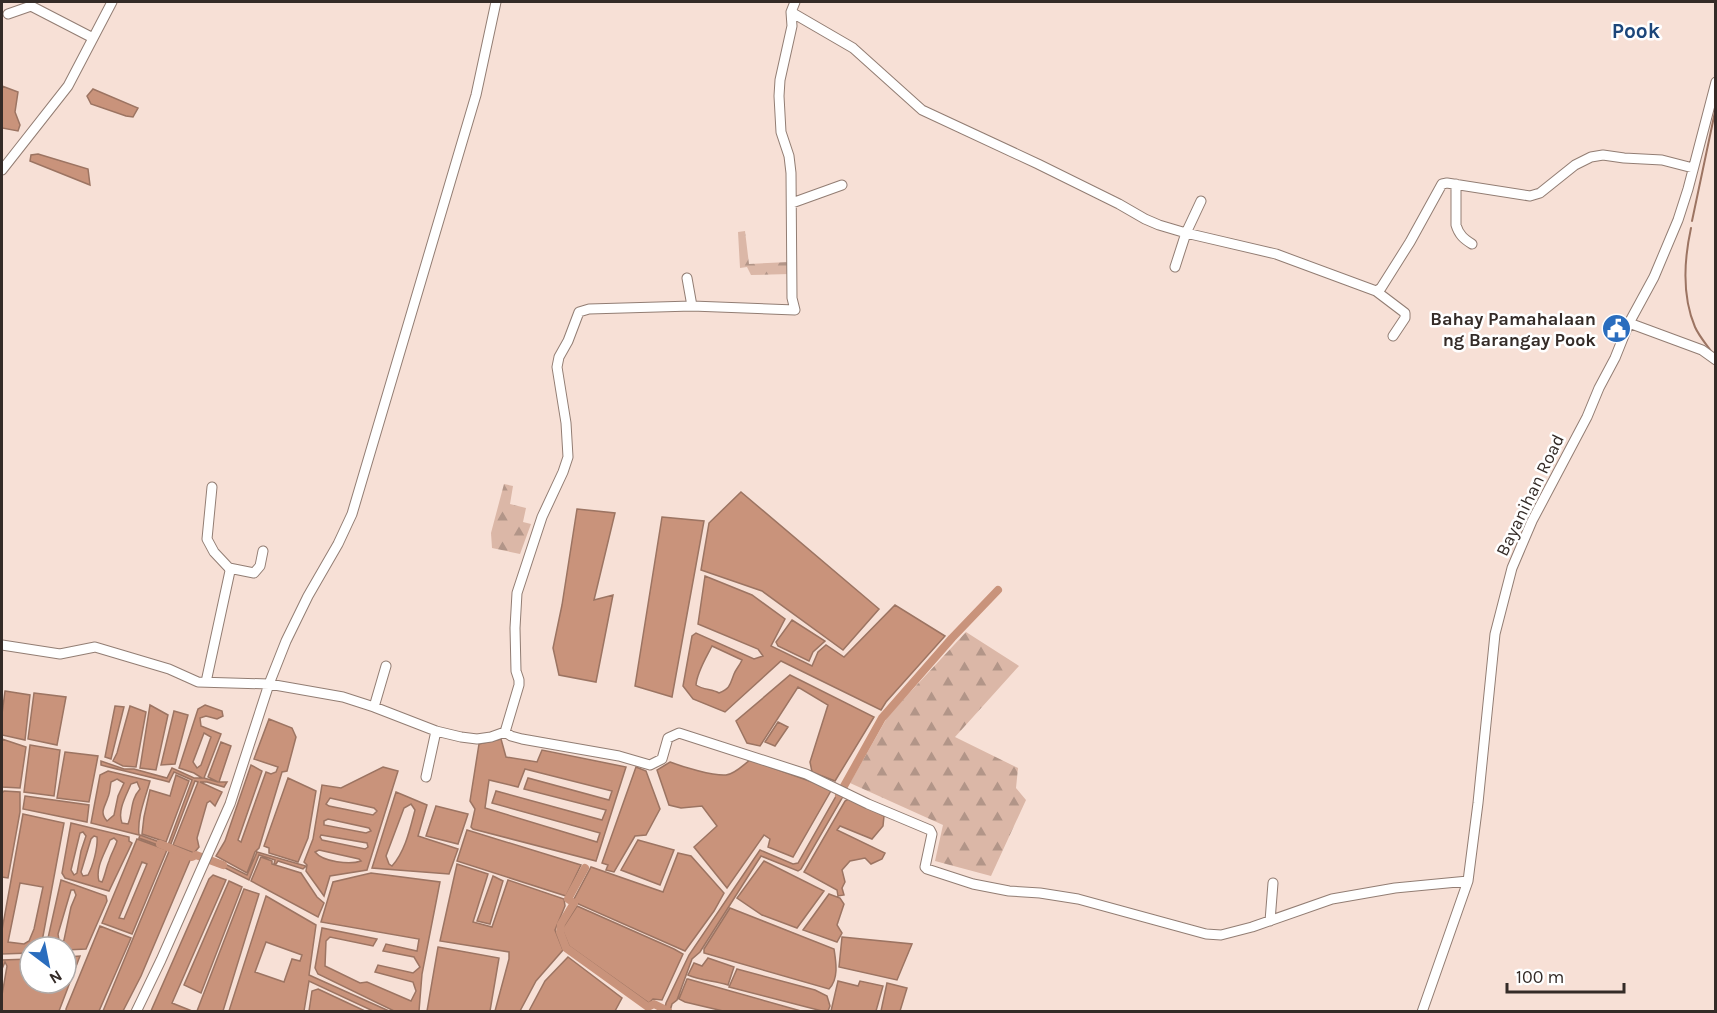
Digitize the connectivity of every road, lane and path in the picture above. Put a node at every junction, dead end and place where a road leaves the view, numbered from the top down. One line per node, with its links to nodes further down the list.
1 (112, 2): 6 (street)
2 (496, 2): 29 (street)
3 (795, 2): 4 (street)
4 (791, 12): 13 (street); 14 (street)
5 (8, 14): 6 (street)
6 (93, 38): 9 (street)
7 (1716, 82): 8 (street, Bayanihan Road)
8 (1693, 168): 10 (street); 20 (street, Bayanihan Road)
9 (2, 170)
10 (1456, 184): 15 (street); 18 (street)
11 (842, 185): 13 (street)
12 (1200, 201): 14 (street)
13 (792, 203): 19 (street)
14 (1186, 233): 16 (street); 18 (street)
15 (1472, 244)
16 (1175, 267)
17 (687, 278): 19 (street)
18 (1376, 291): 21 (street)
19 (692, 306): 32 (street)
20 (1629, 323): 22 (street); 34 (street, Bayanihan Road)
21 (1393, 336)
22 (1716, 360)
23 (212, 487): 25 (street)
24 (263, 551): 25 (street)
25 (229, 568): 28 (street)
26 (2, 645): 28 (street)
27 (386, 666): 30 (street)
28 (206, 682): 29 (street)
29 (269, 684): 30 (street); 37 (street)
30 (374, 707): 31 (street)
31 (436, 731): 32 (street); 33 (street)
32 (505, 732): 36 (street)
33 (426, 777)
34 (1468, 881): 36 (street); 38 (street, Bayanihan Road)
35 (1273, 884): 36 (street)
36 (1270, 921)
37 (136, 1011)
38 (1422, 1011)

